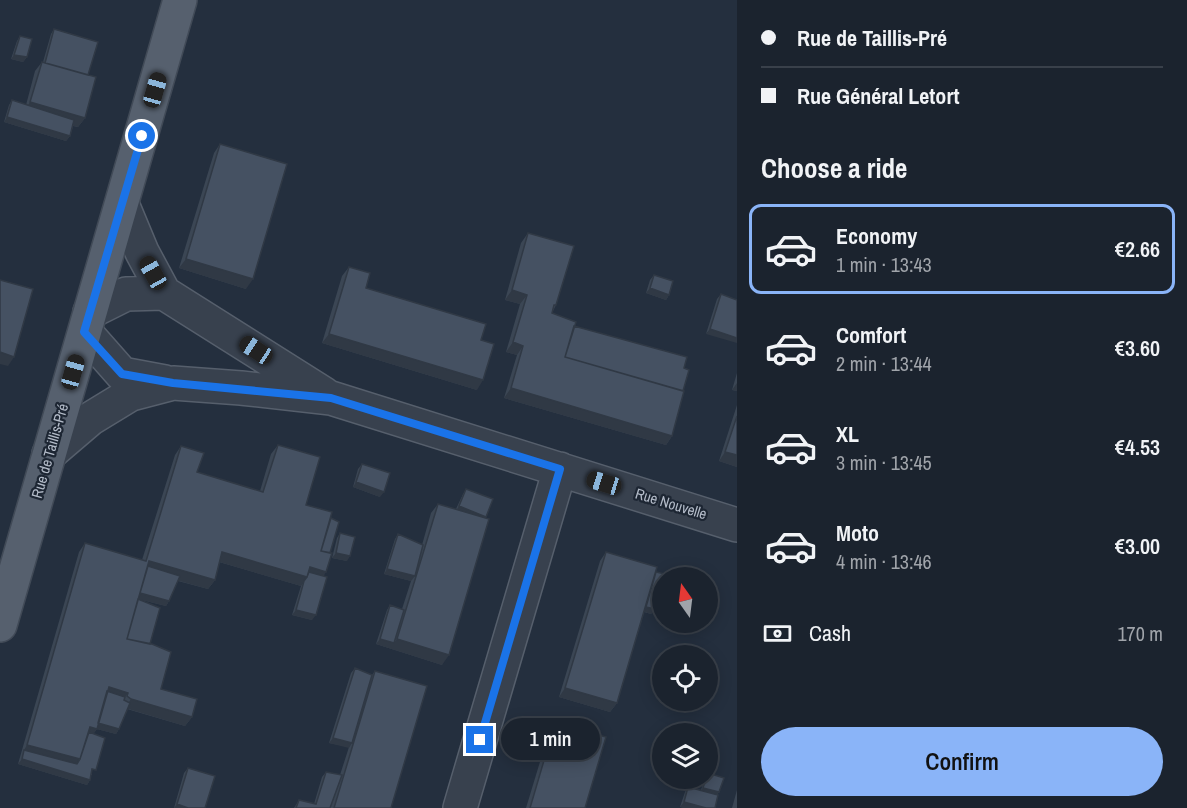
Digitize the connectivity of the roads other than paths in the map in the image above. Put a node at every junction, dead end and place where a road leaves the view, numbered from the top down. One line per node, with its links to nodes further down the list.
1 (180, 0): 2 (main road, Rue de Taillis-Pré)
2 (122, 204): 3 (street, Rue Nouvelle); 4 (main road, Rue de Taillis-Pré)
3 (164, 293): 4 (street); 6 (street, Rue Nouvelle)
4 (87, 322): 5 (street, Rue Nouvelle); 7 (main road, Rue de Taillis-Pré)
5 (173, 383): 6 (street, Rue Nouvelle); 7 (street, Rue Nouvelle)
6 (331, 398): 8 (street, Rue Nouvelle)
7 (49, 454): 10 (main road, Rue de Taillis-Pré)
8 (560, 469): 9 (street, Rue Nouvelle); 11 (street)
9 (737, 525)
10 (0, 625)
11 (460, 808)

